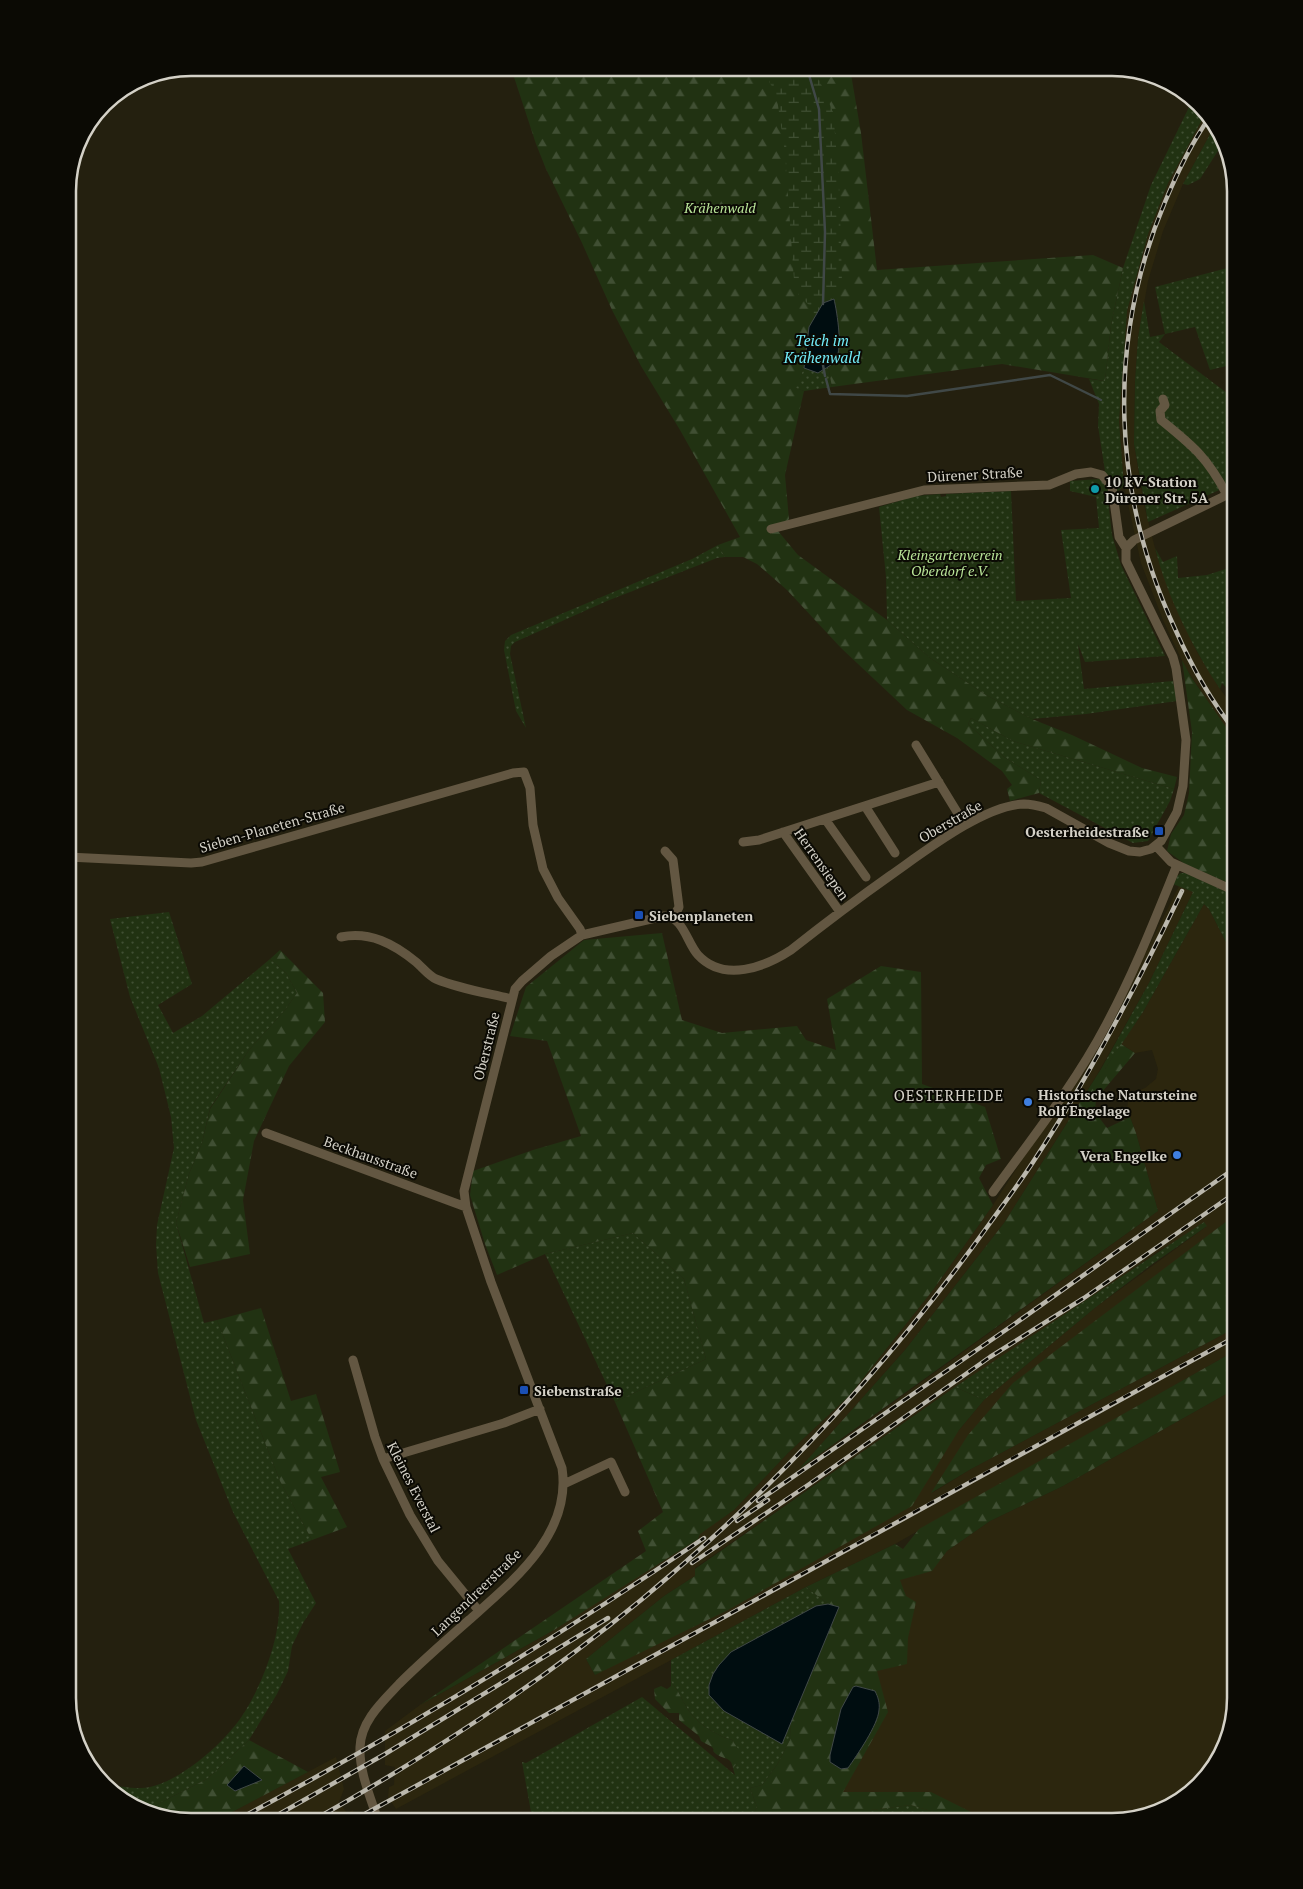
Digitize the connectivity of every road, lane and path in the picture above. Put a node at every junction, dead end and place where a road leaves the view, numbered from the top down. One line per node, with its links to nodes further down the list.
1 (1163, 398): 2 (street)
2 (1227, 488)
3 (1227, 495): 5 (street)
4 (772, 528): 5 (street, Dürener Straße)
5 (1126, 548): 13 (street)
6 (916, 745): 7 (street)
7 (939, 782): 8 (street, Herrensiepen); 10 (street)
8 (864, 806): 9 (street, Herrensiepen); 16 (street)
9 (825, 819): 11 (street, Herrensiepen); 18 (street, Herrensiepen)
10 (965, 825): 13 (street, Oberstraße); 16 (street, Oberstraße)
11 (782, 832): 12 (street, Herrensiepen); 20 (street, Herrensiepen)
12 (743, 842)
13 (1156, 846): 17 (street)
14 (665, 851): 21 (street)
15 (76, 857): 22 (street, Sieben-Planeten-Straße)
16 (906, 864): 20 (street, Oberstraße)
17 (1177, 865): 19 (street); 26 (street)
18 (866, 877)
19 (1227, 887)
20 (840, 912): 21 (street, Oberstraße)
21 (673, 918): 22 (street, Oberstraße)
22 (582, 934): 24 (street, Oberstraße)
23 (341, 937): 24 (street)
24 (512, 999): 27 (street, Oberstraße)
25 (266, 1133): 27 (street, Beckhausstraße)
26 (993, 1192)
27 (466, 1207): 28 (street, Oberstraße)
28 (492, 1282): 30 (street, Langendreerstraße)
29 (353, 1360): 31 (street, Kleines Everstal)
30 (540, 1409): 31 (street); 32 (street, Langendreerstraße)
31 (383, 1459): 34 (street, Kleines Everstal)
32 (564, 1484): 33 (street); 34 (street, Langendreerstraße)
33 (625, 1492)
34 (479, 1611): 35 (street, Langendreerstraße)
35 (376, 1813)

